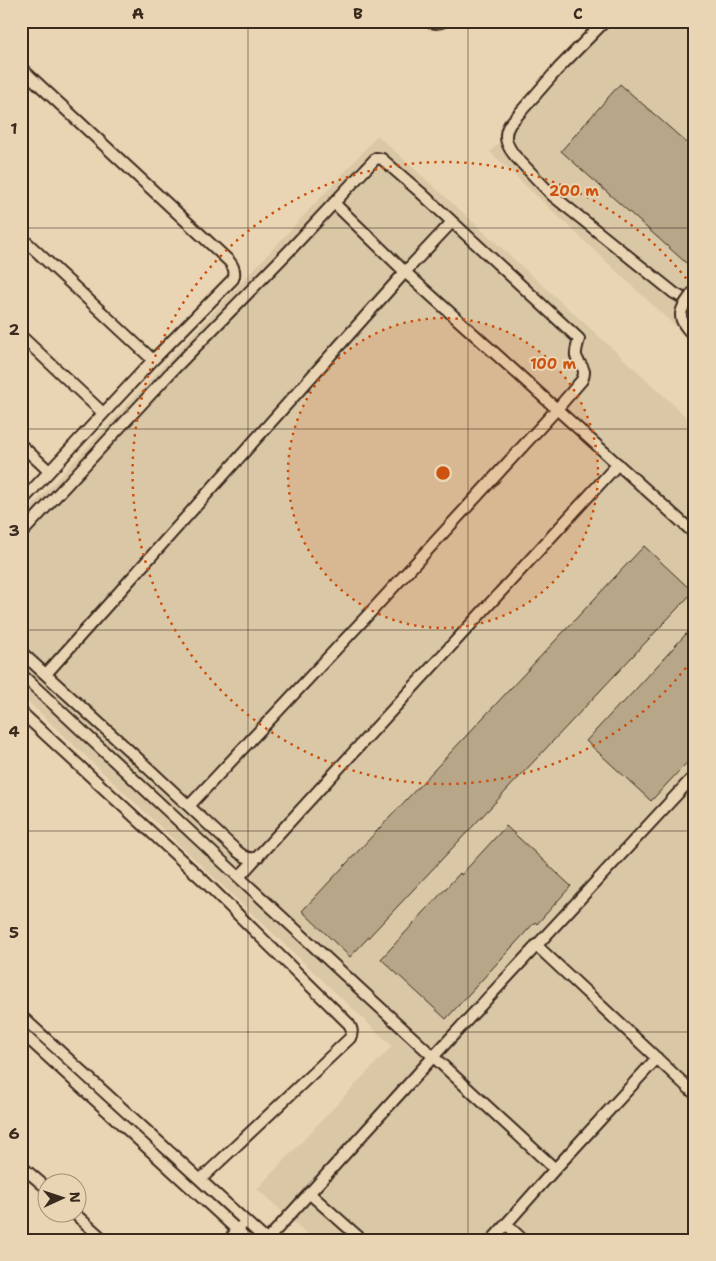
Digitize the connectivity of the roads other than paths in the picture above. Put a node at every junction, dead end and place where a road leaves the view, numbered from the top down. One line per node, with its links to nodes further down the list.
1 (428, 21): 2 (street)
2 (444, 21)
3 (605, 21): 10 (street)
4 (21, 68): 13 (street)
5 (334, 203): 6 (street); 8 (street); 20 (street)
6 (452, 222): 8 (street); 14 (street)
7 (21, 237): 13 (street)
8 (405, 272): 14 (street); 24 (street)
9 (694, 290): 12 (street, bridge)
10 (695, 305)
11 (21, 336): 15 (street)
12 (695, 337)
13 (153, 360): 15 (street)
14 (557, 409): 17 (street); 27 (street)
15 (103, 413): 18 (street)
16 (21, 444): 18 (street)
17 (618, 464): 21 (street); 28 (street)
18 (49, 471): 19 (street)
19 (21, 502)
20 (21, 534)
21 (695, 534)
22 (21, 652): 24 (street)
23 (21, 674): 29 (street)
24 (46, 674): 27 (street)
25 (21, 712): 38 (street)
26 (695, 775): 30 (street)
27 (189, 806): 28 (street)
28 (258, 857): 29 (street)
29 (239, 877): 33 (street)
30 (536, 946): 33 (street); 34 (street)
31 (21, 1016): 38 (street)
32 (21, 1032): 44 (street)
33 (433, 1056): 37 (street); 40 (street)
34 (657, 1058): 35 (street); 37 (street)
35 (695, 1094)
36 (21, 1166): 39 (street)
37 (555, 1169): 43 (street)
38 (201, 1179): 41 (street)
39 (38, 1180)
40 (309, 1193): 49 (street); 50 (street)
41 (246, 1221): 44 (street); 45 (street)
42 (86, 1224): 47 (street)
43 (506, 1224): 51 (street); 52 (street)
44 (238, 1230): 46 (street); 48 (street)
45 (256, 1230): 46 (street); 49 (street)
46 (247, 1239)
47 (104, 1240)
48 (229, 1240)
49 (266, 1240)
50 (362, 1240)
51 (492, 1240)
52 (523, 1240)

